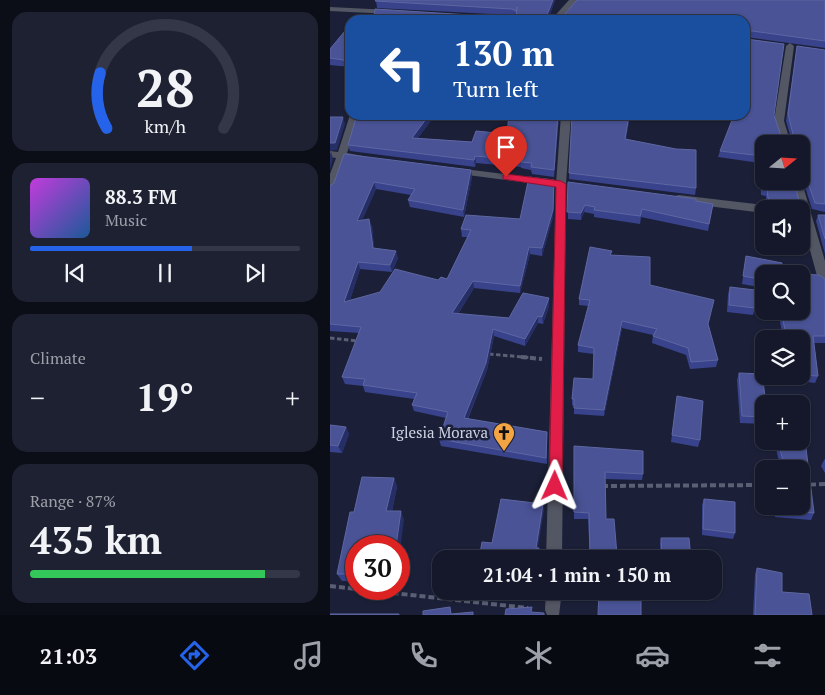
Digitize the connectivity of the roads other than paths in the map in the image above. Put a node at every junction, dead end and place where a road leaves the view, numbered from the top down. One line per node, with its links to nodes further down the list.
1 (373, 0): 4 (street)
2 (572, 0): 6 (street)
3 (330, 8): 4 (street)
4 (369, 11): 5 (street)
5 (391, 15)
6 (559, 15)
7 (790, 46): 10 (street)
8 (353, 120): 11 (street)
9 (566, 120): 14 (street)
10 (783, 135)
11 (336, 155): 12 (street); 15 (street)
12 (370, 160)
13 (446, 169): 14 (street)
14 (566, 185): 20 (street)
15 (330, 190)
16 (667, 197): 17 (street)
17 (755, 208)
18 (810, 223): 19 (street)
19 (825, 283)
20 (554, 550)
21 (554, 600): 22 (street)
22 (553, 610)

